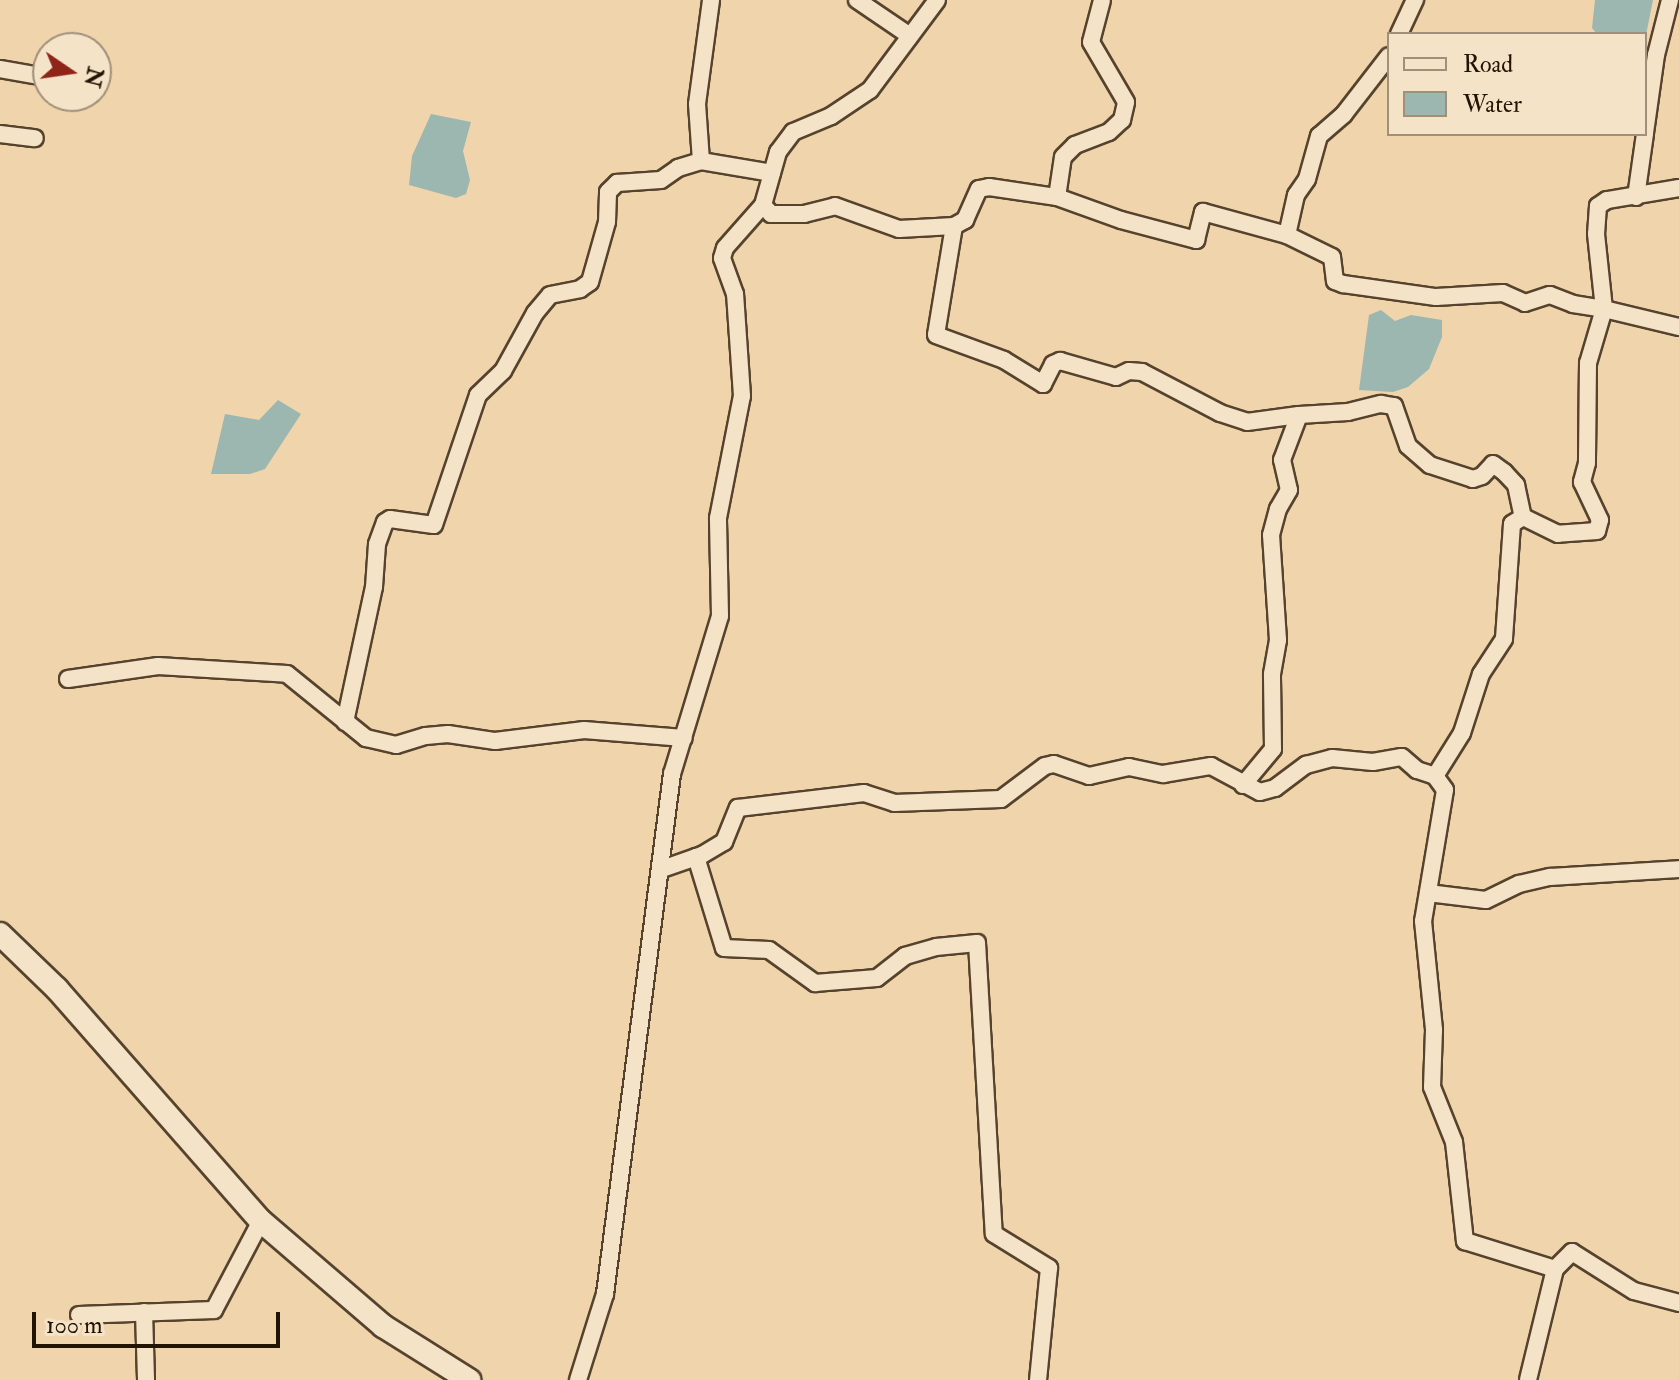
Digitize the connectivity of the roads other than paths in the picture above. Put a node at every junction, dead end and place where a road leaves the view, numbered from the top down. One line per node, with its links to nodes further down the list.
1 (711, 0): 16 (street)
2 (857, 0): 8 (street)
3 (937, 0): 8 (street)
4 (1102, 0): 19 (street)
5 (1415, 0): 7 (street)
6 (1670, 0): 12 (street)
7 (1400, 32)
8 (910, 36): 17 (street)
9 (1387, 59): 23 (street)
10 (0, 69): 11 (street)
11 (32, 74)
12 (1647, 119)
13 (0, 134): 15 (street)
14 (1645, 136): 20 (street)
15 (35, 138)
16 (701, 161): 17 (street); 29 (street)
17 (772, 173): 21 (street)
18 (1679, 188): 20 (street)
19 (1057, 197): 22 (street); 23 (street)
20 (1636, 197): 24 (street)
21 (763, 205): 22 (street); 30 (street)
22 (954, 226): 26 (street)
23 (1287, 235): 24 (street)
24 (1604, 309): 25 (street); 27 (street)
25 (1679, 327)
26 (1299, 415): 27 (street); 32 (street)
27 (1523, 517): 31 (street)
28 (68, 679): 29 (street)
29 (345, 722): 30 (street)
30 (684, 738): 34 (street)
31 (1435, 776): 32 (street); 36 (street)
32 (1243, 785): 33 (street)
33 (696, 857): 34 (street); 46 (street)
34 (662, 869): 45 (street)
35 (1679, 869): 36 (street)
36 (1428, 893): 39 (street)
37 (0, 934): 38 (main road)
38 (261, 1221): 41 (street); 44 (main road)
39 (1555, 1269): 40 (street); 47 (street)
40 (1679, 1303)
41 (144, 1312): 42 (street); 43 (street)
42 (79, 1315)
43 (146, 1380)
44 (469, 1380)
45 (578, 1380)
46 (1038, 1380)
47 (1528, 1380)

